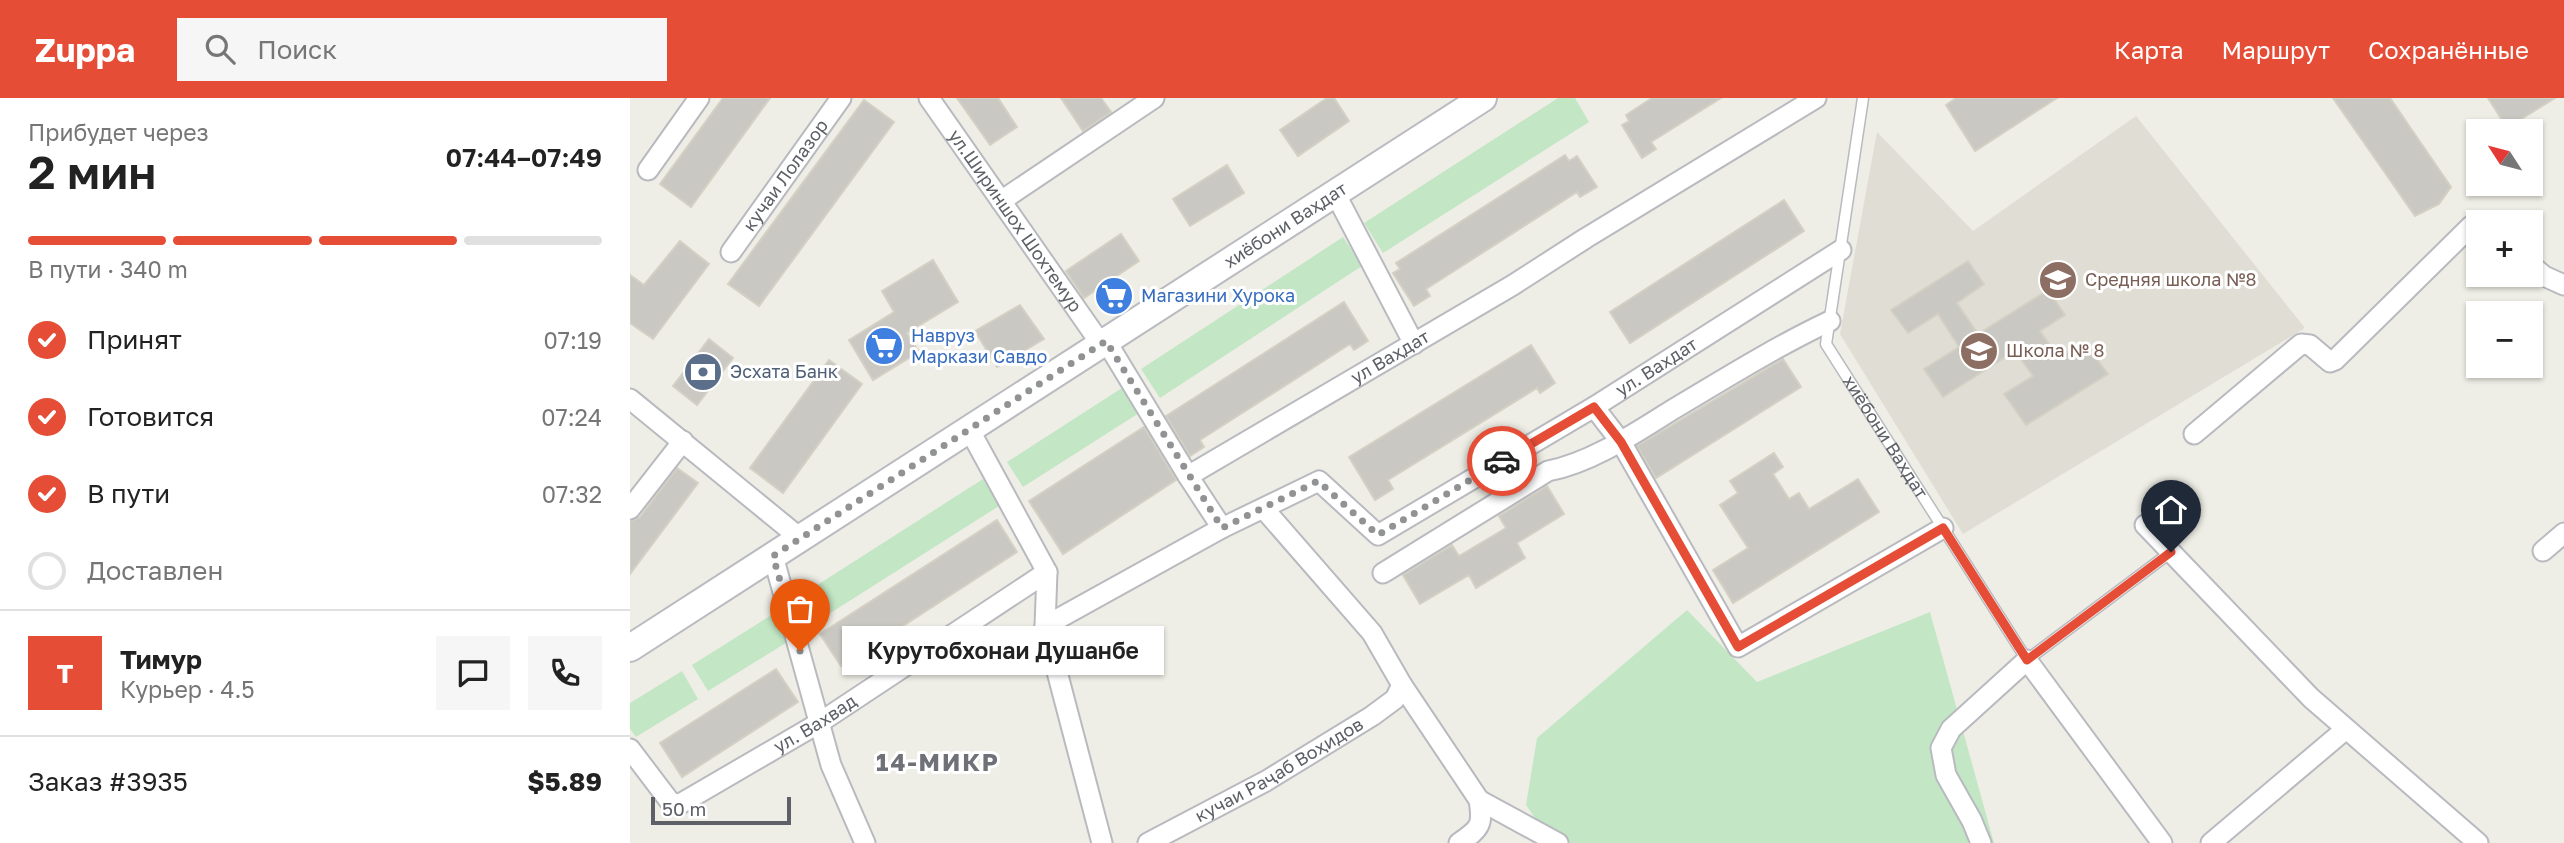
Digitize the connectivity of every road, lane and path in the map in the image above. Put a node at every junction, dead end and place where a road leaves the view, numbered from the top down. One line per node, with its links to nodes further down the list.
1 (699, 98): 8 (street)
2 (841, 98): 13 (street, кучаи Лолазор)
3 (929, 98): 10 (street, ул.Шириншох Шохтемур)
4 (1154, 98): 10 (street)
5 (1483, 98): 9 (main road, хиёбони Ваҳдат)
6 (1816, 98): 18 (street, ул Ваҳдат)
7 (1863, 98): 12 (lane, хиёбони Вахдат)
8 (648, 170)
9 (1335, 193): 17 (main road, хиёбони Ваҳдат); 18 (street)
10 (1001, 201): 17 (street, ул.Шириншох Шохтемур)
11 (2466, 231): 22 (street)
12 (1841, 250): 16 (lane, хиёбони Вахдат); 20 (street, ул. Вахдат)
13 (731, 252)
14 (2543, 275): 15 (street)
15 (2564, 285)
16 (1830, 321): 24 (street); 30 (lane, хиёбони Вахдат)
17 (1103, 342): 21 (main road, хиёбони Ваҳдат); 25 (street)
18 (1414, 344): 25 (street, ул Ваҳдат)
19 (630, 399): 23 (street)
20 (1594, 407): 24 (street); 27 (street, ул. Вахдат)
21 (969, 429): 32 (main road, хиёбони Ваҳдат); 36 (street)
22 (2194, 434)
23 (679, 438): 26 (street); 32 (street)
24 (1621, 442): 30 (street); 37 (street)
25 (1188, 477): 29 (street)
26 (630, 509)
27 (1264, 509): 29 (street, ул. Вахдат); 41 (street)
28 (2145, 525): 34 (street)
29 (1222, 528): 38 (street)
30 (1943, 528): 40 (lane, хиёбони Вахдат)
31 (2564, 533): 33 (street)
32 (800, 538): 35 (main road, хиёбони Ваҳдат)
33 (2543, 551)
34 (2171, 552): 40 (lane); 43 (street)
35 (773, 556): 39 (main road, хиёбони Ваҳдат); 42 (street)
36 (1047, 572): 38 (street); 42 (street, ул. Вахвад)
37 (1384, 573)
38 (1045, 626): 47 (street)
39 (630, 648)
40 (2027, 660): 51 (street); 52 (street)
41 (1402, 685): 45 (street); 48 (street, кучаи Раҷаб Воҳидов)
42 (819, 723): 44 (street, ул. Вахвад); 46 (street)
43 (2346, 729): 53 (street); 54 (street)
44 (630, 749)
45 (1479, 800): 49 (street); 50 (street)
46 (865, 843)
47 (1102, 843)
48 (1148, 843)
49 (1459, 843)
50 (1558, 843)
51 (1981, 843)
52 (2162, 843)
53 (2211, 843)
54 (2478, 843)

